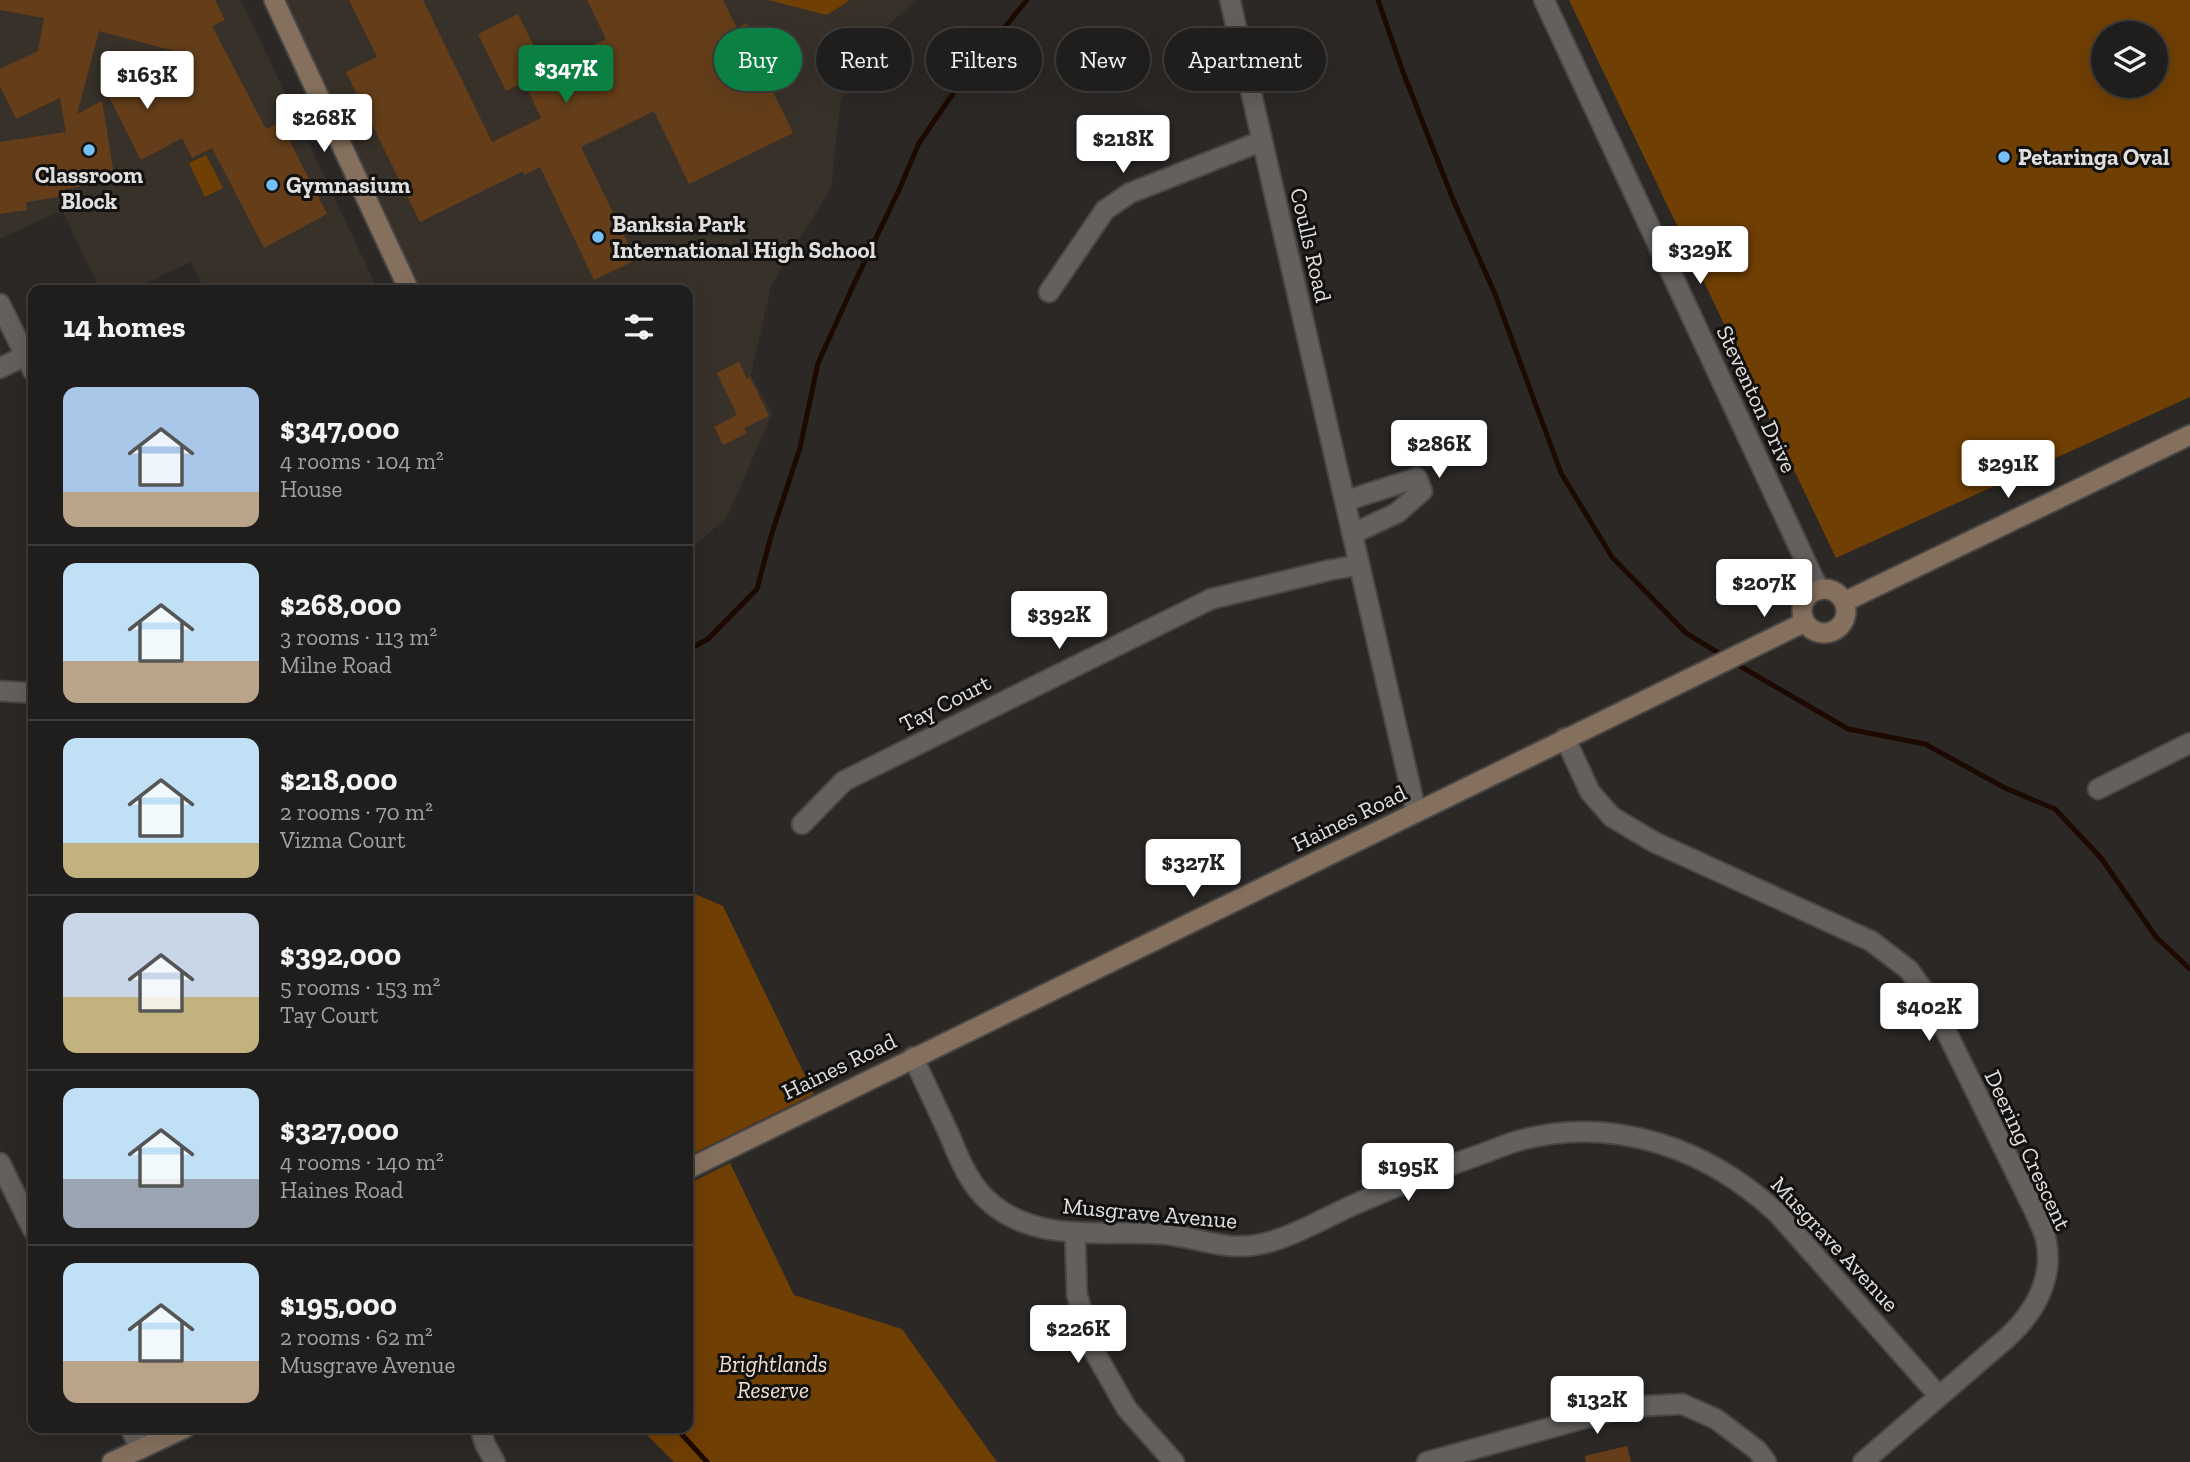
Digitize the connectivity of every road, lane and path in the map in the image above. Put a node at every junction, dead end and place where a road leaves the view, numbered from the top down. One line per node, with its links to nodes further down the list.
1 (274, 0): 5 (main road)
2 (1230, 0): 4 (street, Coulls Road)
3 (1544, 0): 15 (street, Steventon Drive)
4 (1262, 141): 6 (street); 12 (street, Coulls Road)
5 (407, 285)
6 (1049, 292)
7 (0, 304): 8 (street)
8 (28, 362)
9 (28, 364): 10 (street)
10 (0, 368)
11 (2190, 435): 16 (main road)
12 (1345, 501): 13 (street, Coulls Road); 13 (street)
13 (1352, 534): 14 (street, Coulls Road)
14 (1359, 565): 23 (street, Coulls Road); 24 (street, Tay Court)
15 (1819, 590): 16 (main road); 17 (main road)
16 (1844, 602): 17 (main road)
17 (1805, 622): 20 (main road, Haines Road)
18 (0, 691): 19 (street)
19 (28, 693)
20 (1565, 738): 23 (main road, Haines Road); 30 (street, Deering Crescent)
21 (2190, 743): 22 (street)
22 (2098, 789)
23 (1416, 812): 25 (main road, Haines Road)
24 (802, 824)
25 (913, 1057): 27 (main road, Haines Road); 29 (street, Musgrave Avenue)
26 (0, 1163): 28 (street)
27 (693, 1167)
28 (28, 1220)
29 (1075, 1232): 30 (street, Musgrave Avenue); 37 (street)
30 (1939, 1396): 40 (street, Deering Crescent)
31 (133, 1433): 34 (street)
32 (175, 1433): 34 (main road)
33 (482, 1433): 36 (street)
34 (141, 1449): 35 (main road)
35 (112, 1462)
36 (495, 1462)
37 (1174, 1462)
38 (1427, 1462): 39 (street)
39 (1766, 1462)
40 (1863, 1462)

